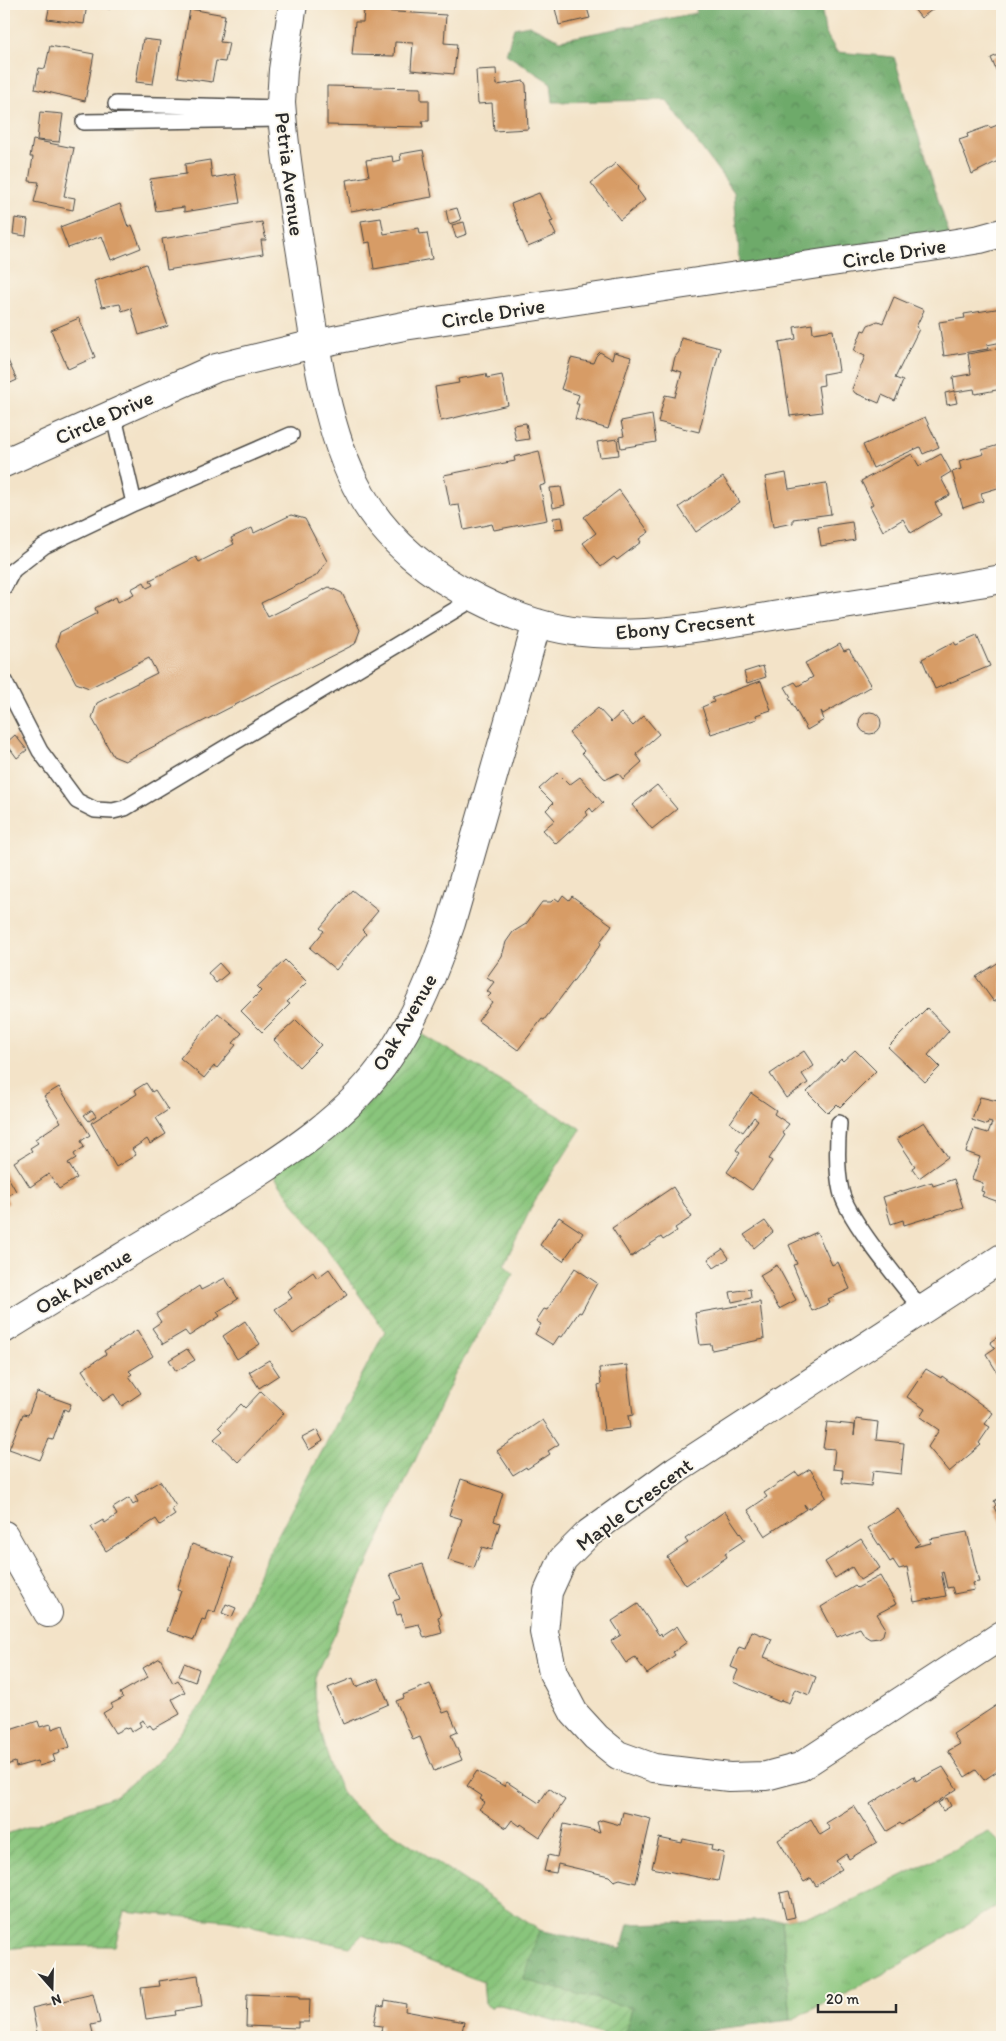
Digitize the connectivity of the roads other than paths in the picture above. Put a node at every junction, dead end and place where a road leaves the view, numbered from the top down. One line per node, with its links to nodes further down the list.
1 (293, 4): 3 (street, Petria Avenue)
2 (116, 104): 3 (lane)
3 (282, 114): 4 (lane); 6 (street, Petria Avenue)
4 (84, 122)
5 (1002, 233): 6 (street, Circle Drive)
6 (314, 344): 7 (street, Circle Drive); 13 (street, Ebony Crecsent)
7 (113, 414): 9 (street, Circle Drive); 10 (lane)
8 (291, 435): 10 (lane)
9 (4, 463)
10 (134, 503): 12 (lane)
11 (1002, 579): 14 (street, Ebony Crecsent)
12 (4, 587)
13 (475, 598): 14 (street, Ebony Crecsent); 15 (lane)
14 (537, 623): 19 (street, Oak Avenue)
15 (4, 681)
16 (839, 1123): 18 (lane)
17 (1002, 1258): 18 (street, Maple Crescent)
18 (922, 1311): 22 (street, Maple Crescent)
19 (4, 1329)
20 (4, 1535): 21 (street)
21 (48, 1614)
22 (1002, 1635)

